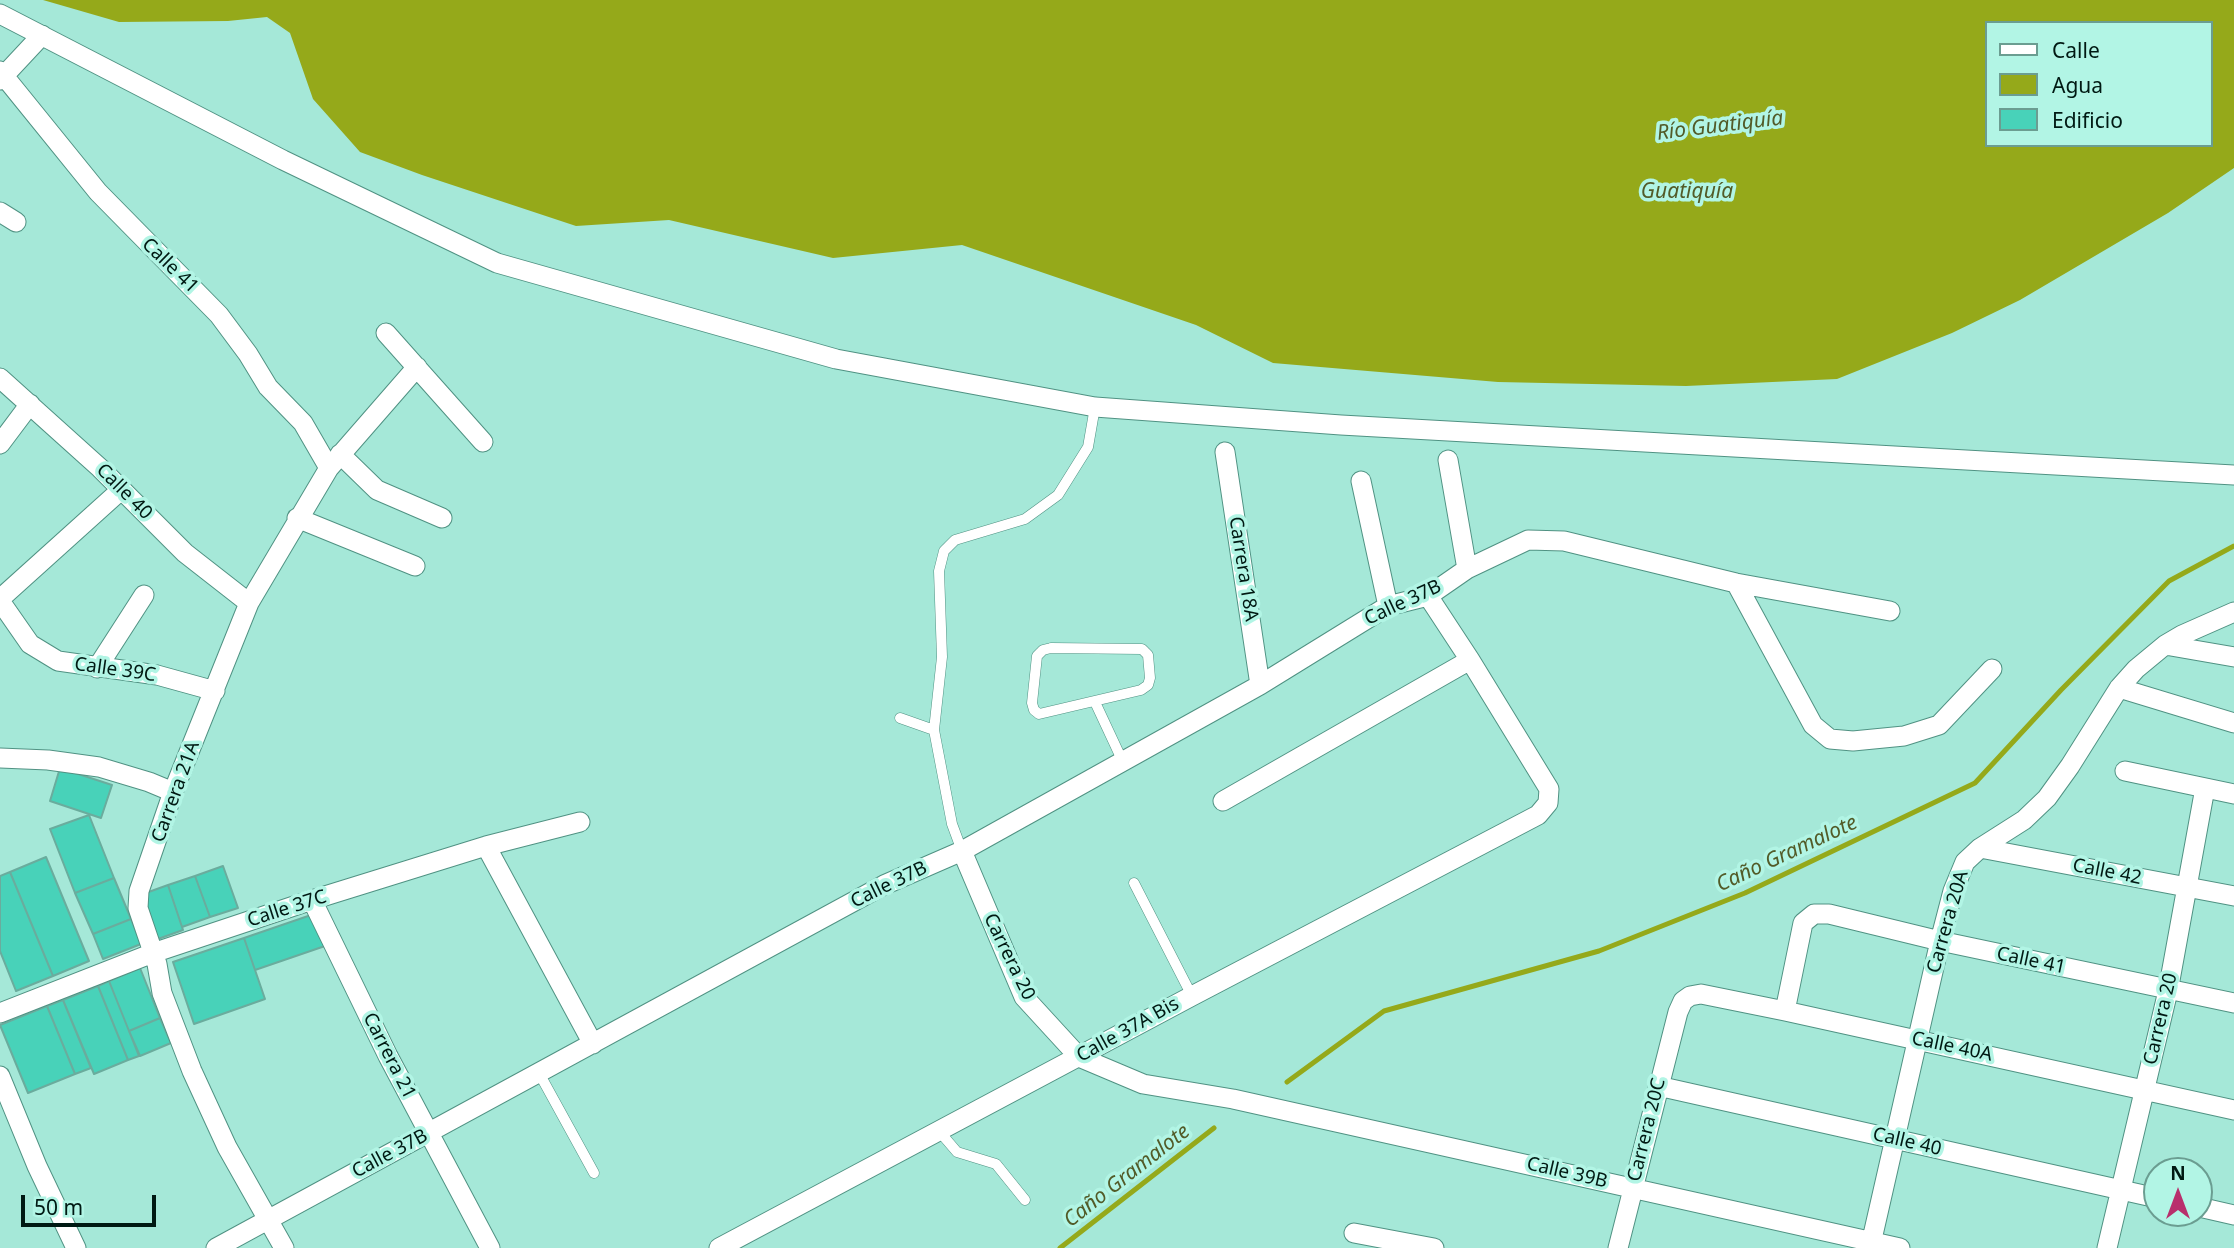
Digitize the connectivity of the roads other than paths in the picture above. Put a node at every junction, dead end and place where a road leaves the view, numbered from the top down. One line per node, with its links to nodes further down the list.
1 (0, 15): 2 (street)
2 (42, 35): 3 (street); 8 (street)
3 (1, 75): 13 (street, Calle 41)
4 (386, 333): 5 (street)
5 (417, 367): 9 (street); 13 (street, Carrera 21A)
6 (0, 378): 7 (street, Calle 40)
7 (30, 404): 10 (street); 16 (street, Calle 40)
8 (1095, 407): 14 (street); 40 (lane)
9 (482, 442)
10 (0, 444)
11 (1225, 453): 34 (street, Carrera 18A)
12 (1448, 460): 20 (street)
13 (335, 461): 17 (street, Carrera 21A); 18 (street, Calle 41)
14 (2234, 475)
15 (1361, 481): 26 (street)
16 (122, 489): 24 (street); 25 (street, Calle 40)
17 (298, 518): 19 (street); 25 (street, Carrera 21A)
18 (442, 518)
19 (415, 566)
20 (1467, 569): 21 (street, Calle 37B); 23 (street, Calle 37B)
21 (1736, 583): 27 (street, Calle 37B); 33 (street)
22 (144, 595): 32 (street)
23 (1428, 596): 26 (street, Calle 37B); 31 (street)
24 (0, 600): 32 (street, Calle 39C)
25 (249, 603): 36 (street, Carrera 21A)
26 (1388, 606): 34 (street, Calle 37B)
27 (1890, 611)
28 (2225, 616): 29 (street, Carrera 20A)
29 (2165, 645): 30 (street); 35 (street, Carrera 20A)
30 (2234, 657)
31 (1470, 660): 47 (street); 59 (street, Calle 37A Bis)
32 (97, 668): 36 (street, Calle 39C)
33 (1992, 669)
34 (1260, 685): 42 (street, Calle 37B)
35 (2119, 688): 39 (street); 50 (street, Carrera 20A)
36 (215, 691): 45 (street, Carrera 21A)
37 (1096, 702): 37 (lane); 42 (lane)
38 (900, 718): 40 (lane)
39 (2234, 723)
40 (934, 730): 51 (lane)
41 (0, 758): 45 (street)
42 (1123, 762): 51 (street, Calle 37B)
43 (2125, 771): 44 (street)
44 (2205, 788): 46 (street); 53 (street, Carrera 20)
45 (173, 792): 57 (street, Carrera 21A)
46 (2234, 794)
47 (1223, 801)
48 (580, 822): 49 (street, Calle 37C)
49 (485, 846): 55 (street, Calle 37C); 65 (street)
50 (1980, 848): 53 (street, Calle 42); 56 (street, Carrera 20A)
51 (962, 851): 65 (street, Calle 37B); 66 (street, Carrera 20)
52 (1133, 883): 59 (lane)
53 (2186, 887): 54 (street, Calle 42); 58 (street, Carrera 20)
54 (2234, 896)
55 (312, 900): 57 (street, Calle 37C); 74 (street, Carrera 21)
56 (1940, 941): 58 (street, Calle 41); 61 (street, Calle 41); 64 (street, Carrera 20A)
57 (153, 953): 63 (street, Calle 37C); 83 (street, Carrera 21A)
58 (2168, 991): 60 (street, Calle 41); 70 (street, Carrera 20)
59 (1192, 996): 66 (street, Calle 37A Bis)
60 (2234, 1003)
61 (1784, 1011): 62 (street, Calle 40A); 64 (street, Calle 40A)
62 (1678, 1012): 69 (street, Carrera 20C)
63 (0, 1013)
64 (1917, 1040): 70 (street, Calle 40A); 75 (street, Carrera 20A)
65 (593, 1044): 67 (street, Calle 37B)
66 (1079, 1057): 71 (street, Carrera 20); 73 (street, Calle 37A Bis)
67 (539, 1073): 74 (street, Calle 37B); 76 (lane)
68 (0, 1076): 86 (street)
69 (1658, 1086): 75 (street, Calle 40); 77 (street, Carrera 20C)
70 (2144, 1090): 72 (street, Calle 40A); 78 (street, Carrera 20)
71 (1233, 1099): 77 (street, Calle 39B)
72 (2234, 1110)
73 (939, 1131): 80 (lane); 90 (street, Calle 37A Bis)
74 (429, 1133): 83 (street, Calle 37B); 89 (street, Carrera 21)
75 (1895, 1139): 78 (street, Calle 40); 85 (street, Carrera 20A)
76 (594, 1173)
77 (1632, 1188): 85 (street, Calle 39B); 92 (street, Carrera 20C)
78 (2120, 1189): 79 (street, Calle 40); 94 (street, Carrera 20)
79 (2143, 1195)
80 (1024, 1200)
81 (2213, 1210): 82 (street)
82 (2234, 1215)
83 (269, 1220): 87 (street, Calle 37B); 88 (street, Carrera 21A)
84 (1354, 1233): 91 (street)
85 (1871, 1245): 93 (street, Calle 39B)
86 (76, 1248)
87 (216, 1248)
88 (284, 1248)
89 (490, 1248)
90 (719, 1248)
91 (1434, 1248)
92 (1618, 1248)
93 (1900, 1248)
94 (2107, 1248)

